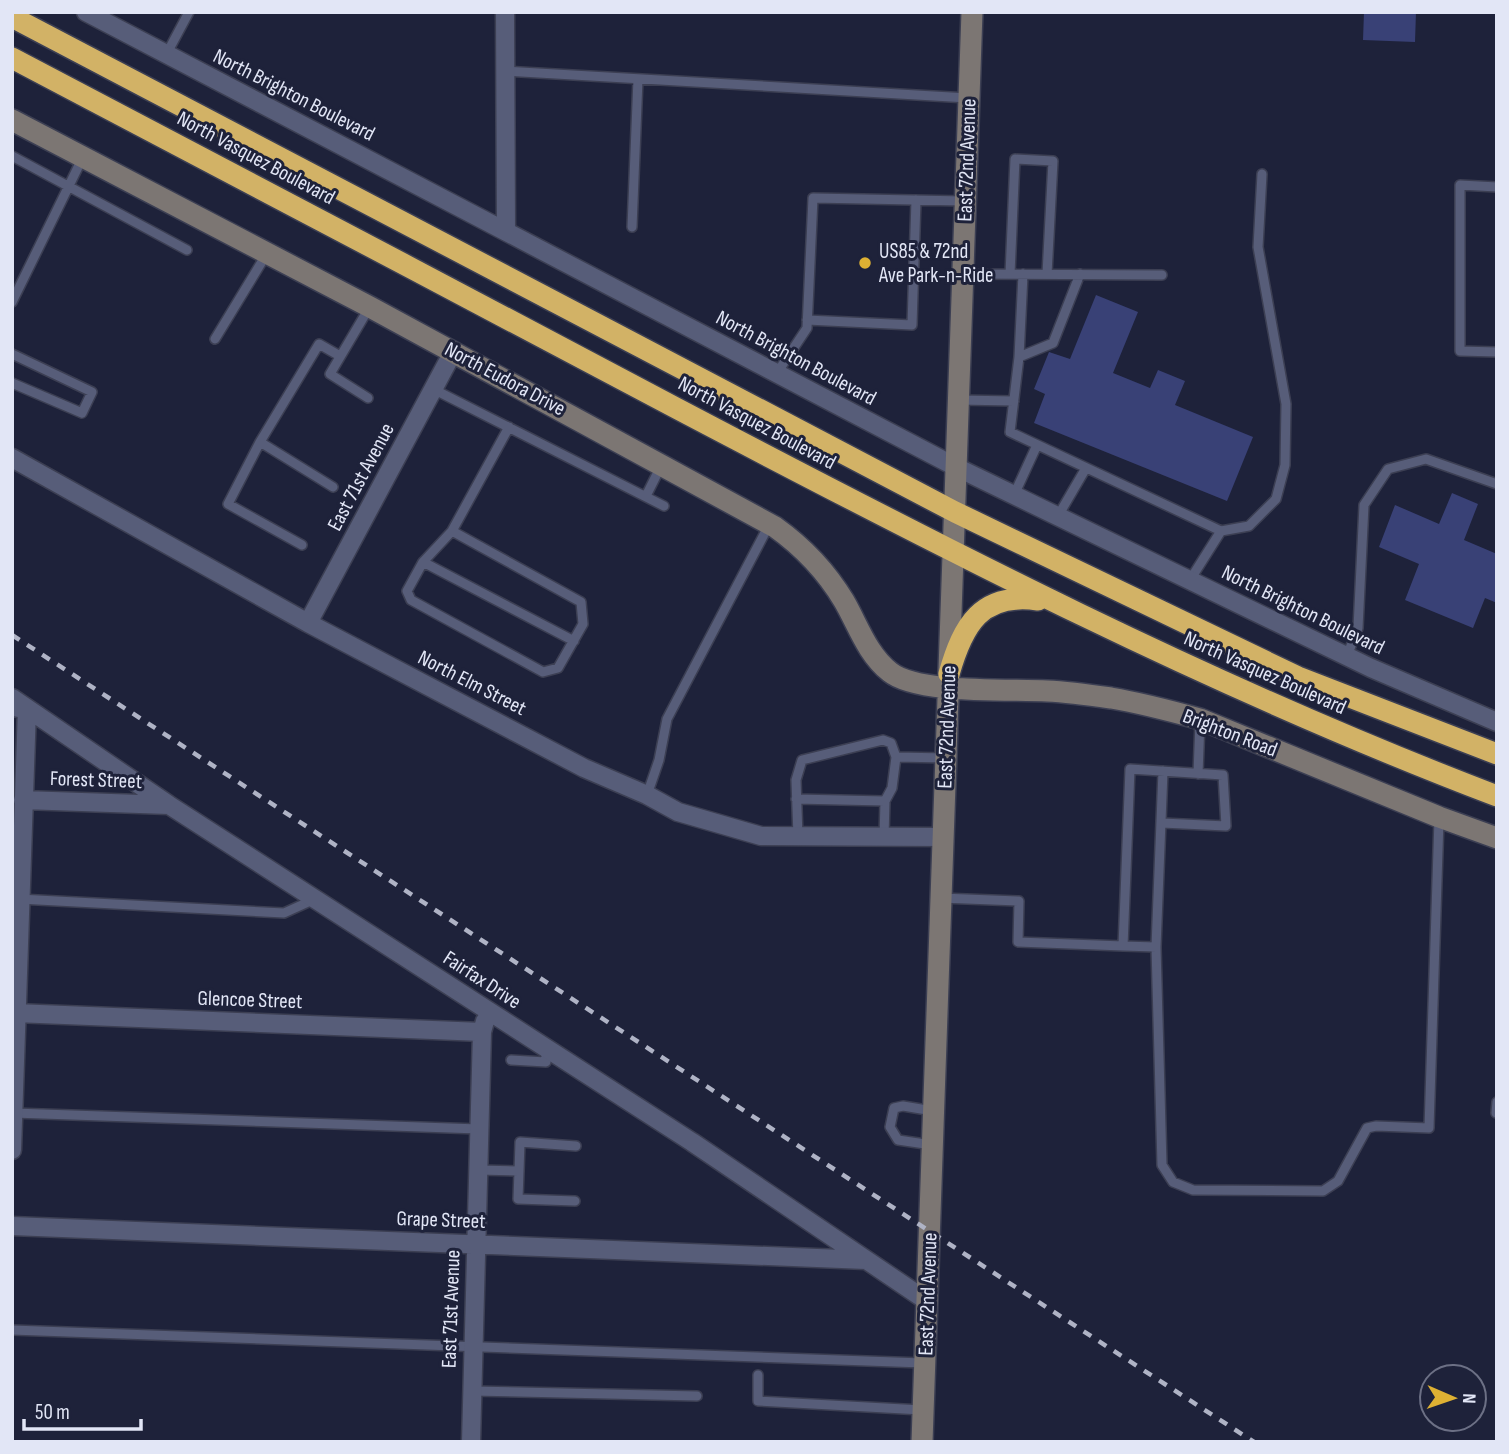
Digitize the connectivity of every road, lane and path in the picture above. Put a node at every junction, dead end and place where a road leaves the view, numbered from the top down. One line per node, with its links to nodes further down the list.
1 (86, 12): 6 (street, North Brighton Boulevard)
2 (189, 12): 6 (lane)
3 (505, 12): 8 (street)
4 (972, 12): 10 (street, East 72nd Avenue)
5 (12, 17): 56 (highway, North Vasquez Boulevard)
6 (166, 55): 20 (street, North Brighton Boulevard)
7 (12, 58): 62 (highway, North Vasquez Boulevard)
8 (505, 71): 9 (lane); 20 (street)
9 (638, 79): 10 (lane); 19 (lane)
10 (969, 98): 18 (street, East 72nd Avenue)
11 (12, 120): 13 (street, North Eudora Drive)
12 (12, 156): 15 (lane)
13 (83, 157): 15 (lane); 22 (street, North Eudora Drive)
14 (1262, 174): 60 (lane)
15 (68, 186): 21 (lane); 29 (lane)
16 (1497, 187): 34 (lane)
17 (916, 200): 18 (lane); 31 (lane); 31 (lane)
18 (965, 201): 23 (street, East 72nd Avenue)
19 (632, 227)
20 (506, 231): 38 (street, North Brighton Boulevard)
21 (187, 250)
22 (267, 253): 30 (street, North Eudora Drive); 32 (lane)
23 (963, 274): 24 (lane); 42 (street, East 72nd Avenue)
24 (1010, 274): 25 (lane); 27 (lane)
25 (1023, 274): 27 (lane); 37 (lane)
26 (1080, 274): 27 (lane); 28 (lane); 37 (lane)
27 (1047, 275)
28 (1163, 275)
29 (12, 302)
30 (370, 307): 33 (street, North Eudora Drive); 36 (lane)
31 (807, 320): 38 (lane)
32 (215, 339)
33 (453, 352): 40 (street, East 71st Avenue); 48 (street, North Eudora Drive)
34 (1497, 352)
35 (12, 354): 39 (lane)
36 (340, 356): 41 (lane); 45 (lane)
37 (1019, 357): 43 (lane)
38 (777, 373): 49 (street, North Brighton Boulevard)
39 (12, 383)
40 (433, 389): 44 (lane); 66 (street, East 71st Avenue)
41 (368, 398)
42 (959, 400): 43 (lane); 49 (street, East 72nd Avenue)
43 (1014, 401): 46 (lane)
44 (509, 427): 54 (lane); 59 (lane)
45 (260, 442): 52 (lane); 61 (lane)
46 (1037, 445): 50 (lane); 53 (lane)
47 (12, 458): 66 (street, North Elm Street)
48 (662, 465): 54 (lane); 58 (street, North Eudora Drive)
49 (956, 467): 53 (street, North Brighton Boulevard); 56 (street, East 72nd Avenue)
50 (1086, 468): 57 (lane); 60 (lane)
51 (1497, 484): 68 (lane)
52 (333, 487)
53 (1014, 495): 57 (street, North Brighton Boulevard)
54 (646, 496): 55 (lane)
55 (664, 506)
56 (955, 512): 62 (street, East 72nd Avenue); 73 (highway, North Vasquez Boulevard)
57 (1058, 516): 64 (street, North Brighton Boulevard)
58 (770, 524): 69 (street, North Eudora Drive); 78 (lane)
59 (452, 531): 63 (lane); 67 (lane)
60 (1221, 531): 64 (lane)
61 (302, 545)
62 (953, 554): 65 (highway, North Vasquez Boulevard); 69 (street, East 72nd Avenue)
63 (423, 562): 67 (lane); 67 (lane)
64 (1190, 580): 68 (street, North Brighton Boulevard)
65 (1051, 601): 69 (highway); 79 (highway, North Vasquez Boulevard)
66 (308, 623): 78 (street, North Elm Street)
67 (574, 641)
68 (1347, 656): 72 (street, North Brighton Boulevard)
69 (949, 680): 71 (street, Brighton Road); 75 (street, East 72nd Avenue)
70 (17, 704): 81 (street); 83 (street, Fairfax Drive)
71 (1200, 719): 77 (lane); 84 (street, Brighton Road)
72 (1497, 722)
73 (1497, 754)
74 (896, 757): 75 (lane); 80 (lane); 82 (lane)
75 (946, 758): 87 (street, East 72nd Avenue)
76 (1163, 771): 77 (lane); 85 (lane); 93 (lane)
77 (1198, 774): 85 (lane)
78 (647, 794): 86 (street, North Elm Street)
79 (1497, 796)
80 (796, 799): 82 (lane); 86 (lane)
81 (23, 800): 83 (street, Forest Street); 91 (street)
82 (885, 801): 88 (lane)
83 (169, 805): 92 (street, Fairfax Drive)
84 (1439, 817): 89 (street, Brighton Road); 94 (lane)
85 (1162, 823): 94 (lane)
86 (798, 837): 88 (street, North Elm Street)
87 (944, 837): 88 (street, North Elm Street); 90 (street, East 72nd Avenue)
88 (884, 838)
89 (1497, 838)
90 (941, 898): 93 (lane); 102 (street, East 72nd Avenue)
91 (19, 899): 92 (lane); 96 (street)
92 (315, 899): 95 (street, Fairfax Drive)
93 (1123, 946): 94 (lane)
94 (1156, 947)
95 (488, 1011): 97 (street, East 71st Avenue); 99 (street, Fairfax Drive)
96 (15, 1013): 97 (street, Glencoe Street); 98 (street)
97 (482, 1032): 105 (street, East 71st Avenue)
98 (13, 1043): 103 (street)
99 (546, 1048): 100 (lane); 114 (street, Fairfax Drive)
100 (511, 1060)
101 (1497, 1102): 104 (lane)
102 (934, 1111): 106 (street, East 72nd Avenue); 106 (lane)
103 (13, 1113): 105 (lane); 108 (street)
104 (1496, 1113)
105 (479, 1129): 109 (street, East 71st Avenue)
106 (933, 1145): 115 (street, East 72nd Avenue)
107 (576, 1146): 110 (lane)
108 (12, 1150)
109 (478, 1170): 110 (lane); 113 (street, East 71st Avenue)
110 (519, 1171): 111 (lane)
111 (575, 1201)
112 (12, 1226): 113 (street, Grape Street)
113 (476, 1245): 114 (street, Grape Street); 117 (street, East 71st Avenue)
114 (867, 1261): 115 (street, Fairfax Drive)
115 (927, 1301): 118 (street, East 72nd Avenue)
116 (12, 1330): 117 (lane)
117 (473, 1346): 118 (lane); 120 (street, East 71st Avenue)
118 (925, 1363): 122 (street, East 72nd Avenue)
119 (758, 1375): 122 (lane)
120 (472, 1391): 121 (lane); 123 (street, East 71st Avenue)
121 (696, 1396)
122 (923, 1410): 124 (street, East 72nd Avenue)
123 (471, 1442)
124 (922, 1442)

